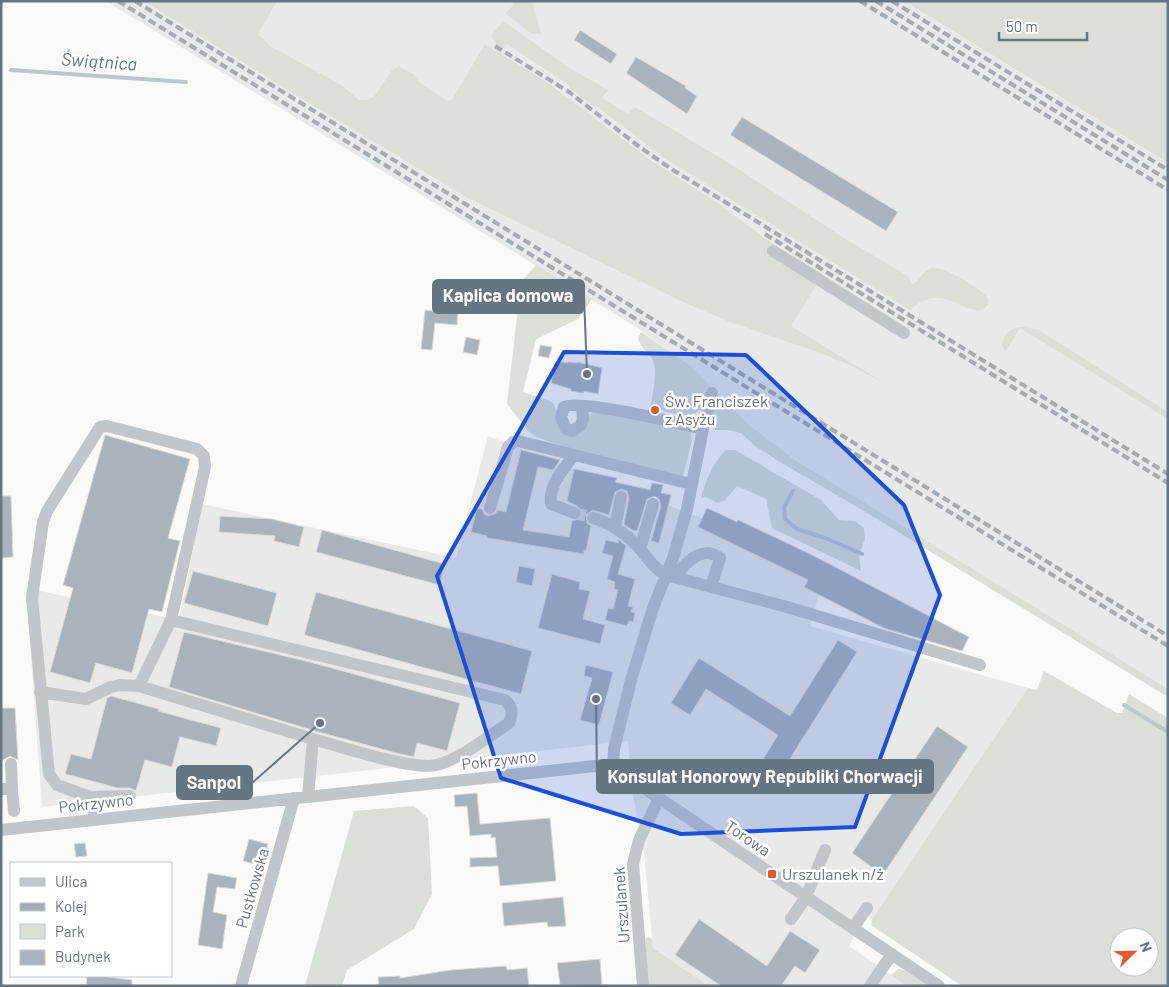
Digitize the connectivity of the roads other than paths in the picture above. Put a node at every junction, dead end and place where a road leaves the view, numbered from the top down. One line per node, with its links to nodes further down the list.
1 (773, 251): 2 (street)
2 (904, 333)
3 (712, 394): 5 (street)
4 (582, 406): 5 (street)
5 (702, 430): 7 (street)
6 (574, 455): 7 (street); 10 (street); 11 (street)
7 (691, 484): 15 (street)
8 (621, 497): 13 (street)
9 (653, 504): 14 (street)
10 (490, 508)
11 (574, 514)
12 (593, 518): 13 (street)
13 (615, 527): 14 (street)
14 (640, 549): 15 (street)
15 (671, 576): 16 (street); 16 (street); 23 (street)
16 (711, 587): 18 (street)
17 (171, 620): 19 (street); 20 (street); 21 (street)
18 (980, 665)
19 (139, 686): 20 (street); 21 (street)
20 (40, 692): 26 (street)
21 (313, 739): 27 (street)
22 (11, 764): 24 (street)
23 (613, 769): 27 (street, Pokrzywno); 29 (street, Torowa)
24 (7, 789): 30 (street)
25 (130, 796): 26 (street)
26 (90, 797): 31 (street)
27 (308, 797): 28 (street, Pokrzywno)
28 (294, 798): 31 (street, Pokrzywno); 39 (street, Pustkowska)
29 (659, 798): 34 (street, Torowa); 40 (street, Urszulanek)
30 (14, 811)
31 (94, 820): 32 (street, Pokrzywno)
32 (1, 830)
33 (825, 850): 34 (street)
34 (806, 896): 36 (street); 37 (street, Torowa)
35 (867, 908): 37 (street)
36 (791, 919)
37 (853, 928): 38 (street, Torowa)
38 (892, 954): 41 (street); 42 (street, Torowa)
39 (241, 986)
40 (643, 986)
41 (870, 986)
42 (939, 986)

